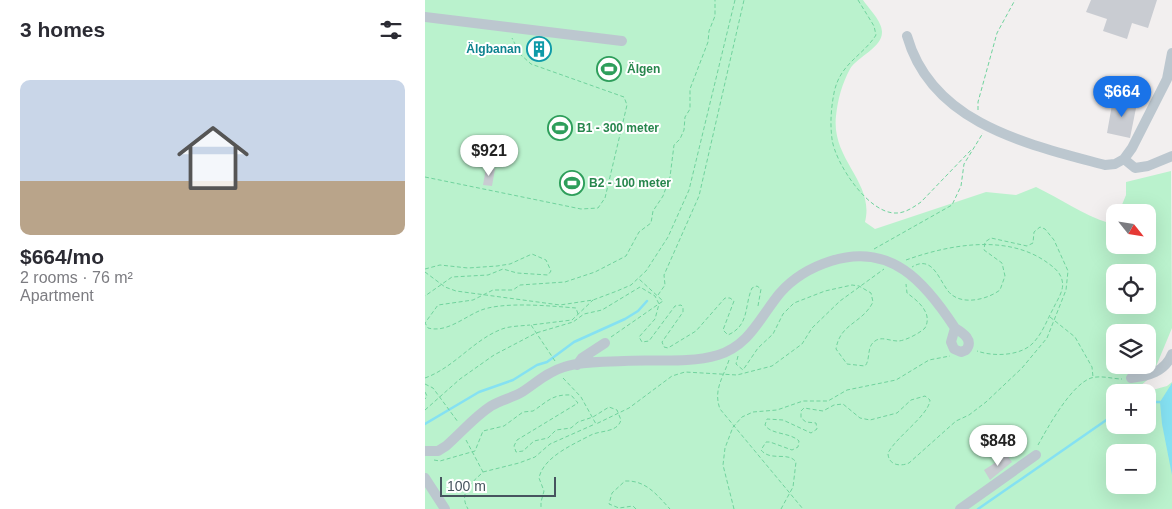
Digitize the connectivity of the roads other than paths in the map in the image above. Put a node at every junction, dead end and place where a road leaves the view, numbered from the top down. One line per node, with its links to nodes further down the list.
1 (425, 17): 3 (street)
2 (907, 36): 6 (street)
3 (623, 41)
4 (1172, 53): 6 (street)
5 (1172, 156): 6 (street)
6 (1124, 159)
7 (955, 328): 7 (street); 10 (street)
8 (605, 343): 10 (street)
9 (1172, 354): 11 (street)
10 (577, 365): 12 (street)
11 (1131, 378)
12 (427, 452)
13 (1036, 455): 16 (street)
14 (425, 478): 15 (street)
15 (445, 509)
16 (960, 509)

